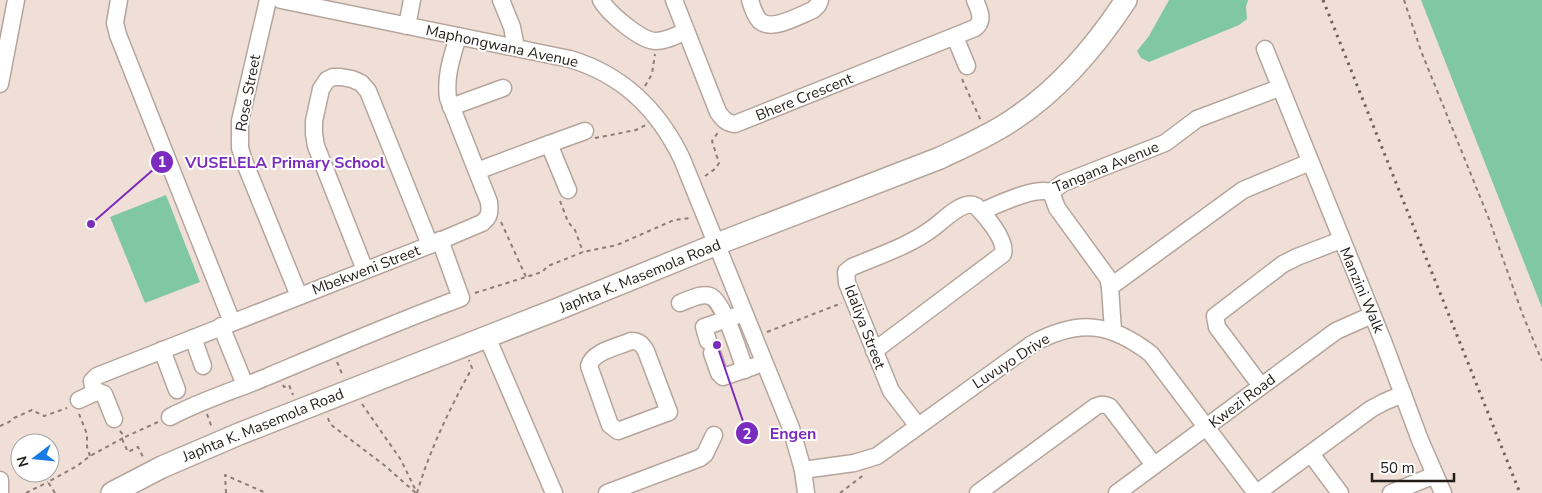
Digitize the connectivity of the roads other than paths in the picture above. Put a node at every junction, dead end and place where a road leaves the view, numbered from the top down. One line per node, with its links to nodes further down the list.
1 (16, 0): 14 (street)
2 (119, 0): 42 (street)
3 (268, 0): 37 (street, Rose Street)
4 (281, 0): 13 (street, Maphongwana Avenue)
5 (412, 0): 13 (street)
6 (502, 0): 18 (street)
7 (601, 0): 15 (street)
8 (674, 0): 15 (street)
9 (750, 0): 10 (street)
10 (820, 0)
11 (975, 0): 17 (street, Bhere Crescent)
12 (1126, 0): 34 (main road, Japhta K. Masemola Road)
13 (407, 26): 16 (street, Maphongwana Avenue)
14 (6, 31): 21 (street)
15 (686, 32): 17 (street, Bhere Crescent)
16 (458, 36): 18 (street, Maphongwana Avenue); 24 (street)
17 (955, 37): 20 (street)
18 (516, 47): 34 (street, Maphongwana Avenue)
19 (1265, 49): 23 (street, Manzini Walk)
20 (967, 66)
21 (0, 84)
22 (503, 88): 24 (street)
23 (1279, 88): 27 (street, Manzini Walk); 30 (street, Tangana Avenue)
24 (451, 107): 28 (street)
25 (585, 131): 26 (street)
26 (550, 144): 28 (street); 29 (street)
27 (1310, 162): 32 (street, Manzini Walk); 36 (street)
28 (477, 171): 33 (street, Mbekweni Street)
29 (568, 190)
30 (1051, 192): 31 (street, Tangana Avenue); 36 (street)
31 (976, 208): 47 (street); 47 (street, Idaliya Street)
32 (1341, 240): 40 (street, Manzini Walk); 52 (street)
33 (435, 242): 35 (street, Mbekweni Street); 35 (street); 51 (street)
34 (717, 244): 39 (street, Maphongwana Avenue); 44 (main road, Japhta K. Masemola Road)
35 (365, 270): 37 (street, Mbekweni Street)
36 (1110, 286): 43 (street)
37 (299, 296): 42 (street, Mbekweni Street)
38 (680, 303): 41 (street)
39 (744, 313): 41 (street); 48 (street, Maphongwana Avenue)
40 (1372, 315): 52 (street, Kwezi Road); 54 (street, Manzini Walk)
41 (726, 319): 50 (street); 50 (street)
42 (227, 324): 45 (street, Mbekweni Street); 51 (street)
43 (1113, 331): 58 (street, Luvuyo Drive); 59 (street, Luvuyo Drive)
44 (488, 337): 67 (main road, Japhta K. Masemola Road); 68 (street)
45 (192, 338): 46 (street, Mbekweni Street); 49 (street)
46 (162, 350): 53 (street); 57 (street, Mbekweni Street)
47 (874, 351): 58 (street, Idaliya Street)
48 (764, 362): 50 (street); 63 (street, Maphongwana Avenue)
49 (204, 366)
50 (745, 370)
51 (245, 385): 56 (street)
52 (1261, 386): 59 (street, Kwezi Road)
53 (176, 390)
54 (1403, 394): 61 (street); 64 (street, Manzini Walk)
55 (669, 412): 55 (street)
56 (170, 417)
57 (114, 419)
58 (918, 426): 63 (street, Luvuyo Drive)
59 (1206, 428): 62 (street, Kwezi Road); 73 (street, Luvuyo Drive)
60 (714, 436): 69 (street)
61 (1311, 454): 73 (street); 74 (street)
62 (1154, 465): 71 (street); 72 (street, Kwezi Road)
63 (803, 470): 70 (street, Maphongwana Avenue)
64 (1435, 474): 75 (street); 76 (street, Manzini Walk)
65 (0, 480): 66 (street)
66 (0, 493)
67 (112, 493)
68 (554, 493)
69 (607, 493)
70 (806, 493)
71 (978, 493)
72 (1117, 493)
73 (1256, 493)
74 (1340, 493)
75 (1391, 493)
76 (1443, 493)

